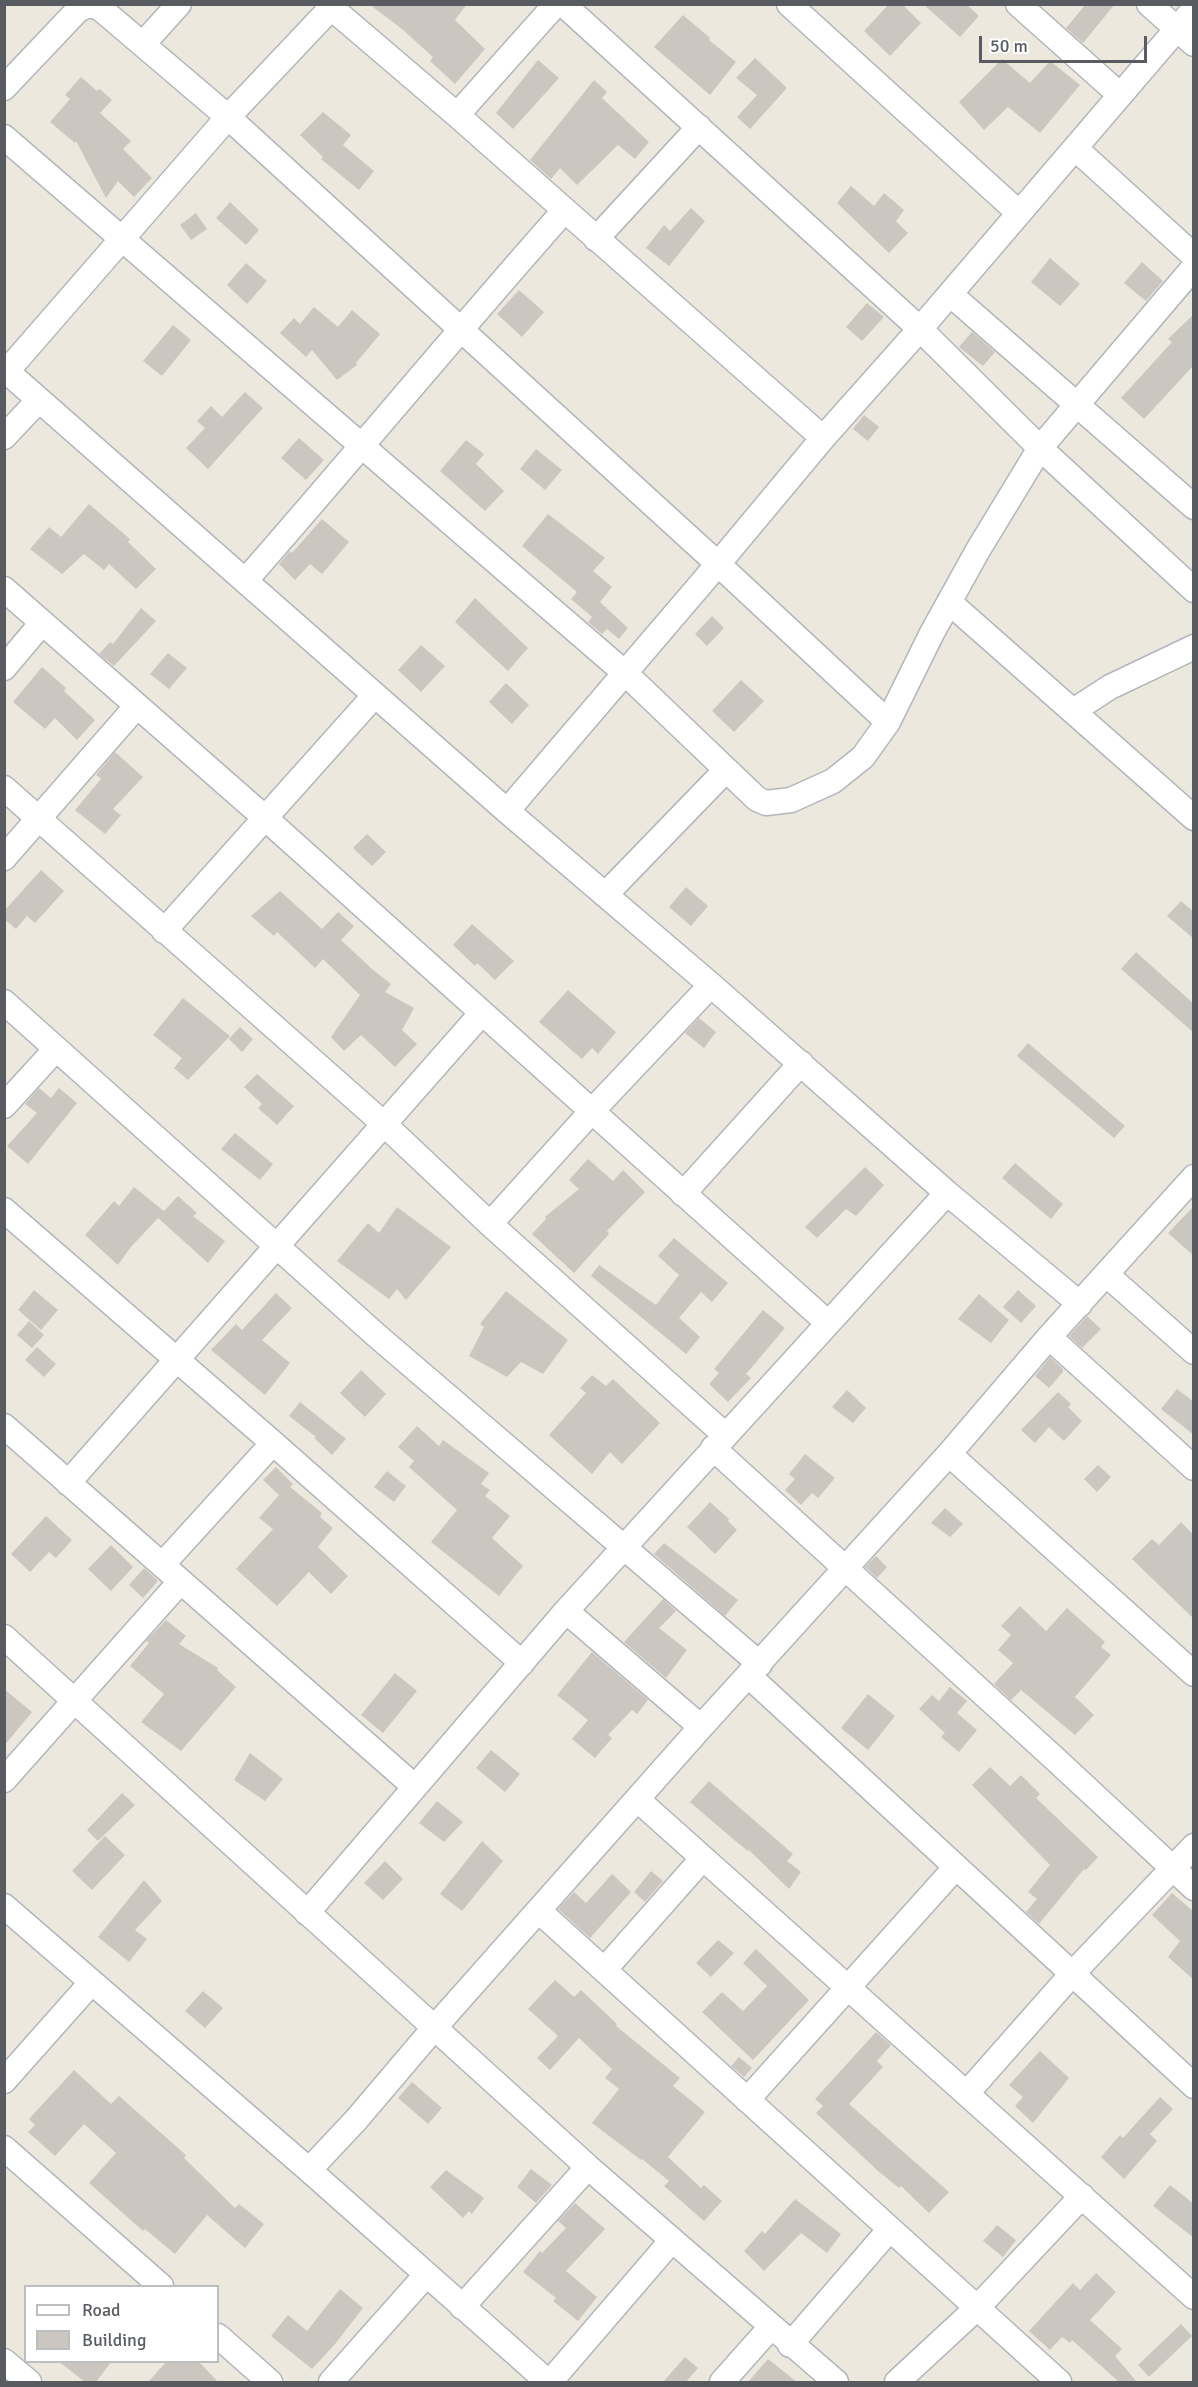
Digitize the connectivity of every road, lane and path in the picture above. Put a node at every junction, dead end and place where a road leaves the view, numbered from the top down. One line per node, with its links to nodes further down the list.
1 (179, 4): 10 (street)
2 (555, 4): 13 (street)
3 (563, 4): 15 (street)
4 (789, 4): 19 (street)
5 (1018, 4): 12 (street)
6 (1149, 4): 9 (street)
7 (329, 6): 13 (street); 14 (street)
8 (1194, 9): 9 (street)
9 (1185, 37): 12 (street)
10 (143, 44): 11 (street); 14 (street)
11 (4, 88)
12 (1120, 95): 17 (street)
13 (457, 115): 18 (street)
14 (228, 117): 20 (street); 25 (street)
15 (699, 127): 21 (street); 26 (street)
16 (4, 137): 20 (street)
17 (1075, 148): 19 (street); 22 (street)
18 (564, 211): 21 (street); 25 (street)
19 (1019, 213): 24 (street)
20 (123, 238): 27 (street); 32 (street)
21 (596, 238): 31 (street)
22 (1194, 256)
23 (1194, 267): 29 (street)
24 (950, 294): 26 (street); 29 (street)
25 (459, 329): 32 (street); 35 (street)
26 (920, 329): 31 (street); 33 (street)
27 (6, 370): 28 (street)
28 (39, 400): 30 (street); 36 (street)
29 (1076, 406): 33 (street); 34 (street)
30 (4, 437)
31 (823, 438): 35 (street)
32 (363, 446): 36 (street); 43 (street)
33 (1041, 448): 38 (street); 39 (street)
34 (1194, 507)
35 (718, 564): 43 (street); 47 (street)
36 (245, 581): 44 (street)
37 (4, 589): 40 (street)
38 (1194, 590)
39 (950, 602): 46 (street); 47 (street)
40 (42, 623): 42 (street); 45 (street)
41 (1194, 647): 46 (street)
42 (4, 668)
43 (625, 673): 48 (street); 50 (street)
44 (375, 695): 50 (street); 51 (street)
45 (136, 706): 51 (street); 53 (street)
46 (1072, 711): 52 (street)
47 (888, 722): 48 (street)
48 (726, 770): 55 (street)
49 (4, 788): 53 (street)
50 (507, 811): 55 (street)
51 (264, 818): 56 (street); 59 (street)
52 (1194, 818)
53 (40, 819): 54 (street); 56 (street)
54 (4, 858)
55 (605, 895): 57 (street)
56 (164, 931): 64 (street)
57 (711, 985): 61 (street); 63 (street)
58 (4, 1002): 60 (street)
59 (481, 1014): 63 (street); 64 (street)
60 (56, 1049): 62 (street); 70 (street)
61 (801, 1063): 66 (street); 67 (street)
62 (4, 1106)
63 (591, 1112): 67 (street); 69 (street)
64 (384, 1124): 69 (street); 70 (street)
65 (1194, 1177): 71 (street)
66 (947, 1193): 72 (street); 73 (street)
67 (683, 1194): 73 (street)
68 (4, 1210): 76 (street)
69 (490, 1224): 78 (street)
70 (278, 1244): 76 (street); 83 (street)
71 (1107, 1275): 72 (street); 75 (street)
72 (1080, 1304): 74 (street)
73 (828, 1323): 78 (street)
74 (1049, 1337): 80 (street); 81 (street)
75 (1194, 1352)
76 (176, 1359): 79 (street); 82 (street)
77 (4, 1426): 82 (street)
78 (719, 1442): 83 (street); 85 (street)
79 (273, 1443): 84 (street); 89 (street)
80 (949, 1454): 85 (street); 91 (street)
81 (1194, 1468)
82 (68, 1484): 84 (street)
83 (623, 1548): 87 (street); 90 (street)
84 (162, 1565): 86 (street)
85 (845, 1569): 90 (street); 100 (street)
86 (180, 1582): 92 (street); 95 (street)
87 (566, 1611): 89 (street); 93 (street)
88 (4, 1637): 92 (street)
89 (522, 1663): 95 (street)
90 (755, 1670): 93 (street); 99 (street)
91 (1194, 1674)
92 (75, 1700): 94 (street); 104 (street)
93 (701, 1727): 96 (street)
94 (4, 1780)
95 (416, 1787): 104 (street)
96 (638, 1800): 98 (street); 103 (street)
97 (1194, 1846): 100 (street)
98 (703, 1858): 105 (street); 108 (street)
99 (956, 1867): 106 (street); 108 (street)
100 (1172, 1870): 101 (street); 106 (street)
101 (1194, 1888)
102 (4, 1906): 107 (street)
103 (539, 1911): 105 (street); 109 (street)
104 (308, 1914): 109 (street)
105 (604, 1970): 113 (street)
106 (1072, 1974): 111 (street); 112 (street)
107 (91, 1983): 110 (street); 116 (street)
108 (848, 1988): 112 (street); 113 (street)
109 (435, 2027): 115 (street); 116 (street)
110 (4, 2081)
111 (1194, 2086)
112 (967, 2093): 117 (street)
113 (747, 2100): 118 (street)
114 (4, 2148): 121 (street)
115 (588, 2167): 119 (street); 123 (street)
116 (309, 2170): 120 (street)
117 (1082, 2196): 122 (street); 124 (street)
118 (890, 2229): 124 (street); 127 (street)
119 (672, 2240): 125 (street); 132 (street)
120 (426, 2275): 123 (street); 131 (street)
121 (160, 2285)
122 (1194, 2297)
123 (462, 2307): 132 (street)
124 (977, 2308): 135 (street); 136 (street)
125 (770, 2328): 127 (street); 133 (street)
126 (219, 2337): 130 (street)
127 (790, 2345): 134 (street)
128 (4, 2361): 129 (street)
129 (29, 2382)
130 (270, 2382)
131 (331, 2382)
132 (549, 2382)
133 (722, 2382)
134 (836, 2382)
135 (897, 2382)
136 (1059, 2382)

